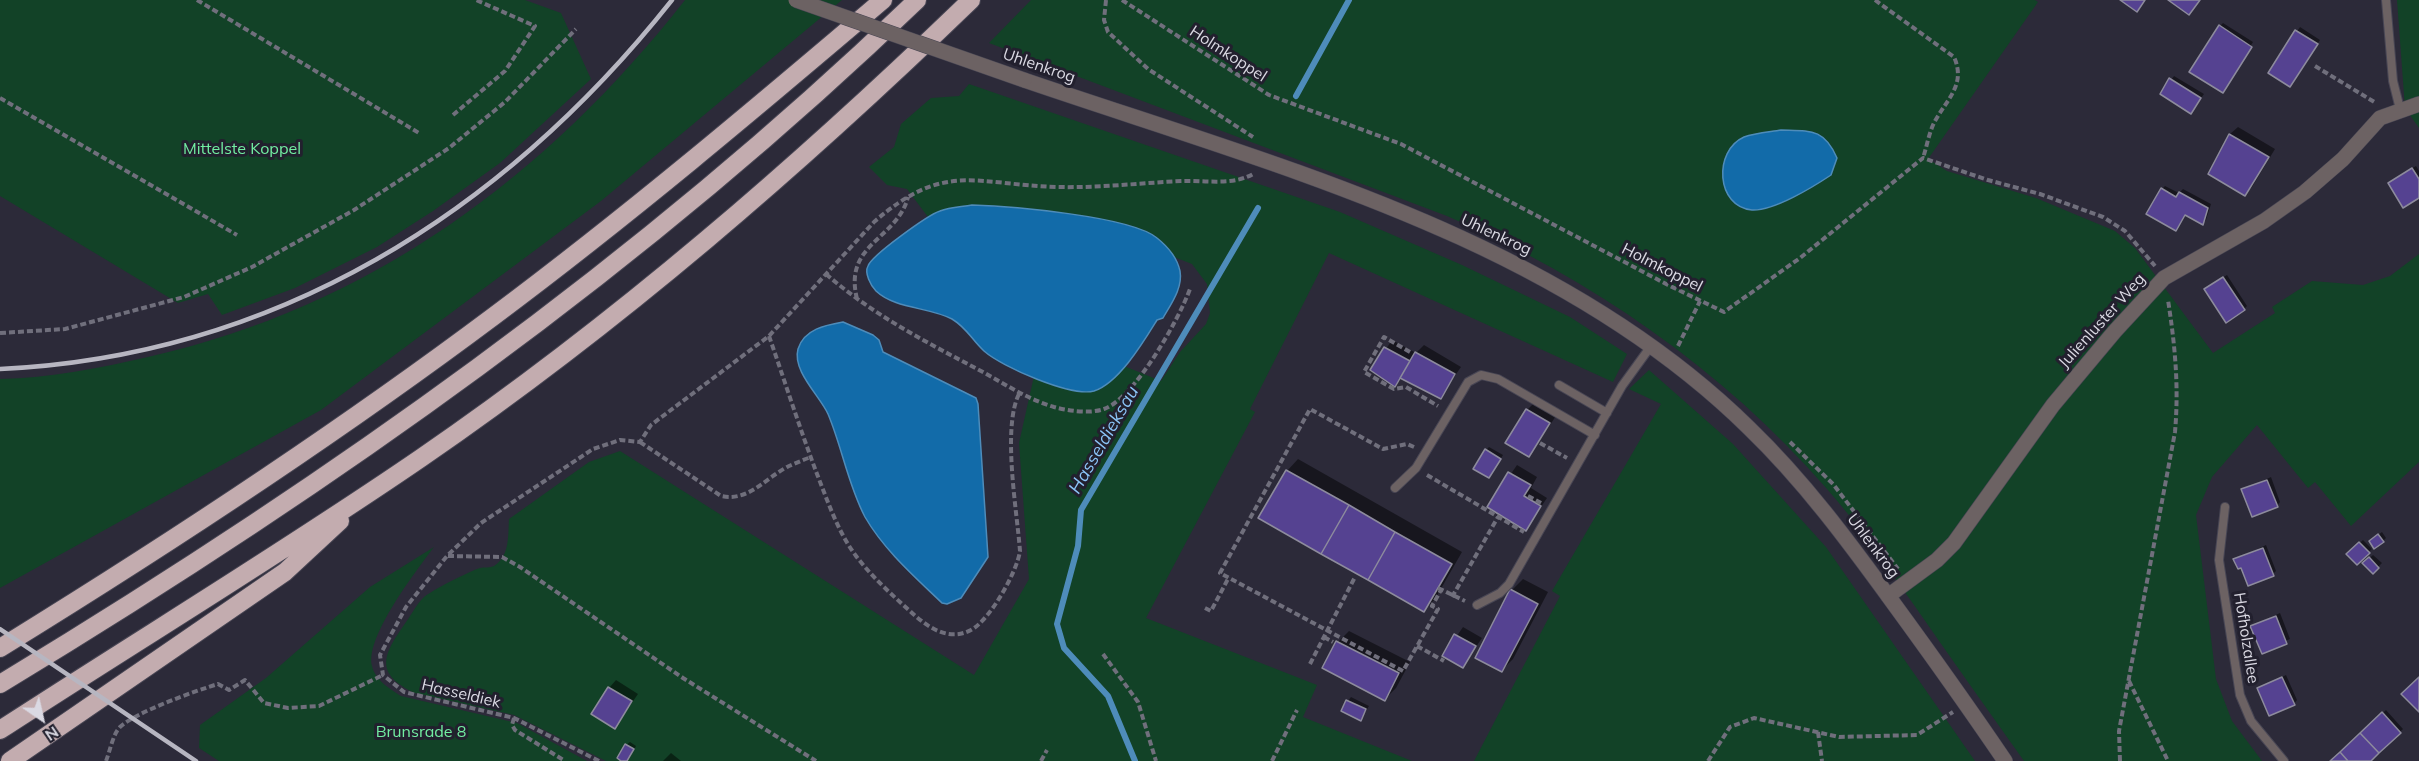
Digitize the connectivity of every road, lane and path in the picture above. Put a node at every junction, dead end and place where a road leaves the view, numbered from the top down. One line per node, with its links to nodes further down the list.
1 (197, 0): 17 (path)
2 (476, 0): 16 (path)
3 (796, 0): 19 (street, Uhlenkrog, bridge)
4 (883, 0): 52 (highway)
5 (917, 0): 67 (highway)
6 (971, 0): 43 (highway)
7 (1106, 0): 19 (path)
8 (1122, 0): 26 (path, Holmkoppel)
9 (1875, 0): 18 (path)
10 (2386, 0): 15 (lane)
11 (576, 29): 27 (path)
12 (2315, 66): 15 (path)
13 (0, 98): 21 (path)
14 (2419, 104): 15 (street, Julienluster Weg)
15 (2393, 112): 23 (street, Julienluster Weg)
16 (453, 115)
17 (419, 133)
18 (1923, 158): 23 (path); 26 (path, Holmkoppel)
19 (1259, 168): 20 (path); 29 (street, Uhlenkrog)
20 (909, 197): 22 (path); 25 (path)
21 (237, 236)
22 (826, 274): 25 (path); 28 (path)
23 (2164, 278): 51 (street, Julienluster Weg); 66 (path)
24 (1190, 289): 33 (path)
25 (857, 300): 33 (path)
26 (1700, 301): 30 (path)
27 (0, 333)
28 (769, 336): 37 (path); 40 (path)
29 (1652, 346): 35 (lane); 51 (street, Uhlenkrog)
30 (1677, 346)
31 (1410, 352): 34 (path)
32 (1559, 385): 35 (lane)
33 (1019, 394): 40 (path)
34 (1449, 413): 36 (lane); 39 (lane)
35 (1607, 413): 36 (lane)
36 (1594, 435): 41 (lane)
37 (640, 442): 40 (path); 48 (path)
38 (1540, 443): 41 (path)
39 (1425, 454): 42 (lane); 49 (path)
40 (811, 457)
41 (1578, 464): 47 (lane)
42 (1416, 468): 44 (lane); 46 (path)
43 (376, 487): 71 (highway); 74 (highway)
44 (1395, 488)
45 (2225, 507): 87 (lane, Hofholzallee)
46 (1498, 517): 47 (path); 53 (path)
47 (1535, 538): 54 (lane)
48 (447, 556): 65 (path); 78 (path)
49 (1229, 577): 55 (path); 56 (path)
50 (1355, 577): 56 (path)
51 (1888, 596): 68 (street, Uhlenkrog)
52 (82, 597): 57 (highway); 61 (highway)
53 (1452, 597): 54 (path); 60 (path)
54 (1477, 605)
55 (1205, 608)
56 (1327, 631): 58 (path); 60 (path)
57 (0, 632)
58 (1324, 637): 59 (path); 64 (path)
59 (1333, 642)
60 (1417, 646): 63 (path)
61 (0, 648)
62 (1103, 654): 80 (path)
63 (1444, 661)
64 (1310, 664)
65 (383, 675): 70 (path, Hasseldiek); 75 (path)
66 (2129, 680): 85 (path); 86 (path)
67 (0, 684)
68 (1967, 704): 72 (path); 84 (street, Uhlenkrog)
69 (1297, 710): 81 (path)
70 (514, 718): 76 (path); 77 (path, Hasseldiek)
71 (0, 730)
72 (1818, 732): 82 (path); 83 (path)
73 (1047, 750): 79 (path)
74 (10, 761)
75 (106, 761)
76 (565, 761)
77 (599, 761)
78 (816, 761)
79 (1041, 761)
80 (1156, 761)
81 (1272, 761)
82 (1708, 761)
83 (1822, 761)
84 (2005, 761)
85 (2120, 761)
86 (2168, 761)
87 (2284, 761)

